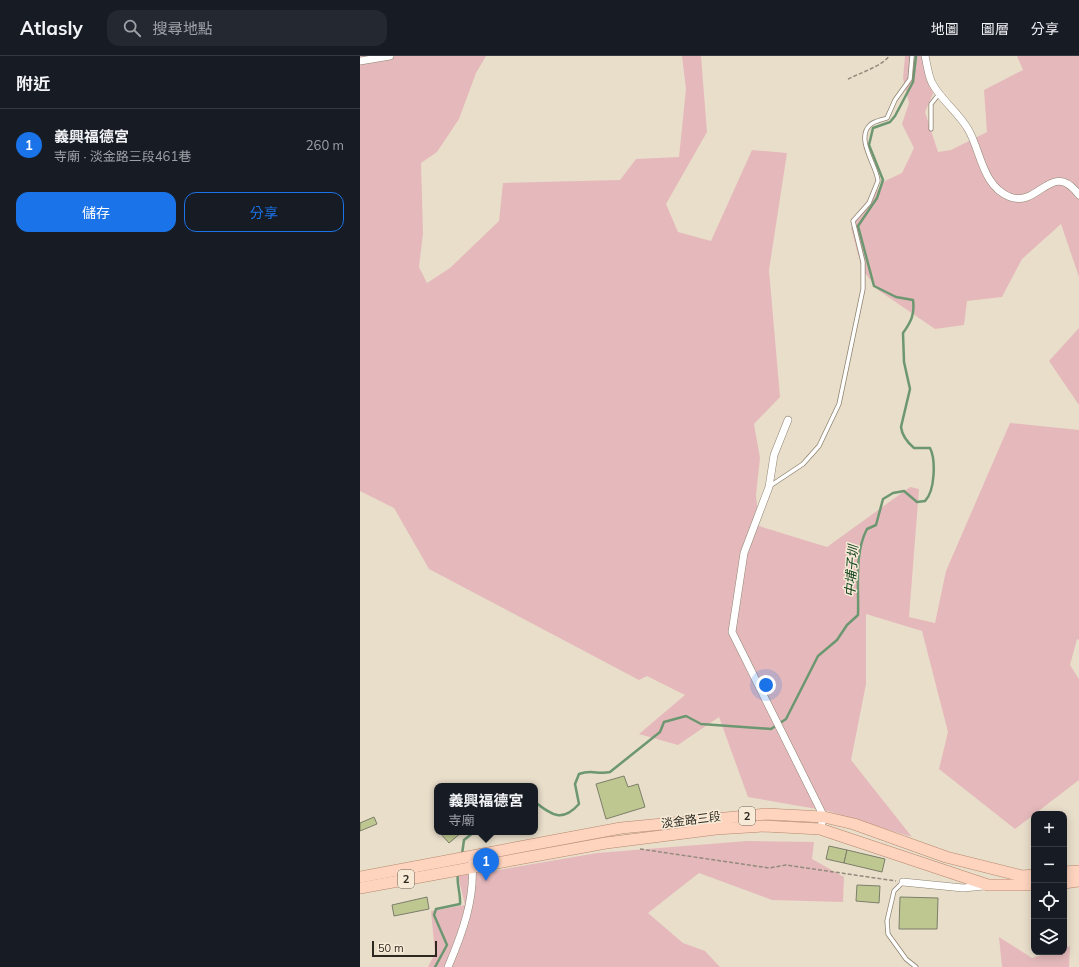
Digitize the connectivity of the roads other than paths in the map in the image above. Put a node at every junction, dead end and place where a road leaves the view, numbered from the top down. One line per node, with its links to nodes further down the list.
1 (390, 56): 4 (street)
2 (912, 56): 9 (lane)
3 (925, 56): 5 (street)
4 (360, 61)
5 (939, 94): 6 (lane); 7 (street)
6 (931, 129)
7 (1079, 195)
8 (788, 420): 9 (street)
9 (768, 487): 10 (street)
10 (824, 817): 11 (street); 12 (main road, 淡金路三段 / 2); 17 (main road, 淡金路三段 / 2)
11 (820, 829): 12 (main road, 淡金路三段 / 2); 22 (main road, 淡金路三段 / 2)
12 (469, 862): 13 (main road, 2); 25 (street)
13 (451, 865): 18 (main road, 2); 24 (main road, 2)
14 (1079, 871): 15 (main road)
15 (1067, 872)
16 (1031, 875): 17 (main road, 淡金路三段 / 2)
17 (1022, 876): 22 (street)
18 (360, 877)
19 (1079, 881): 21 (main road)
20 (904, 882): 22 (street); 26 (lane)
21 (1067, 883)
22 (988, 885): 23 (main road, 淡金路三段 / 2)
23 (1031, 885)
24 (360, 888)
25 (448, 967)
26 (916, 967)

